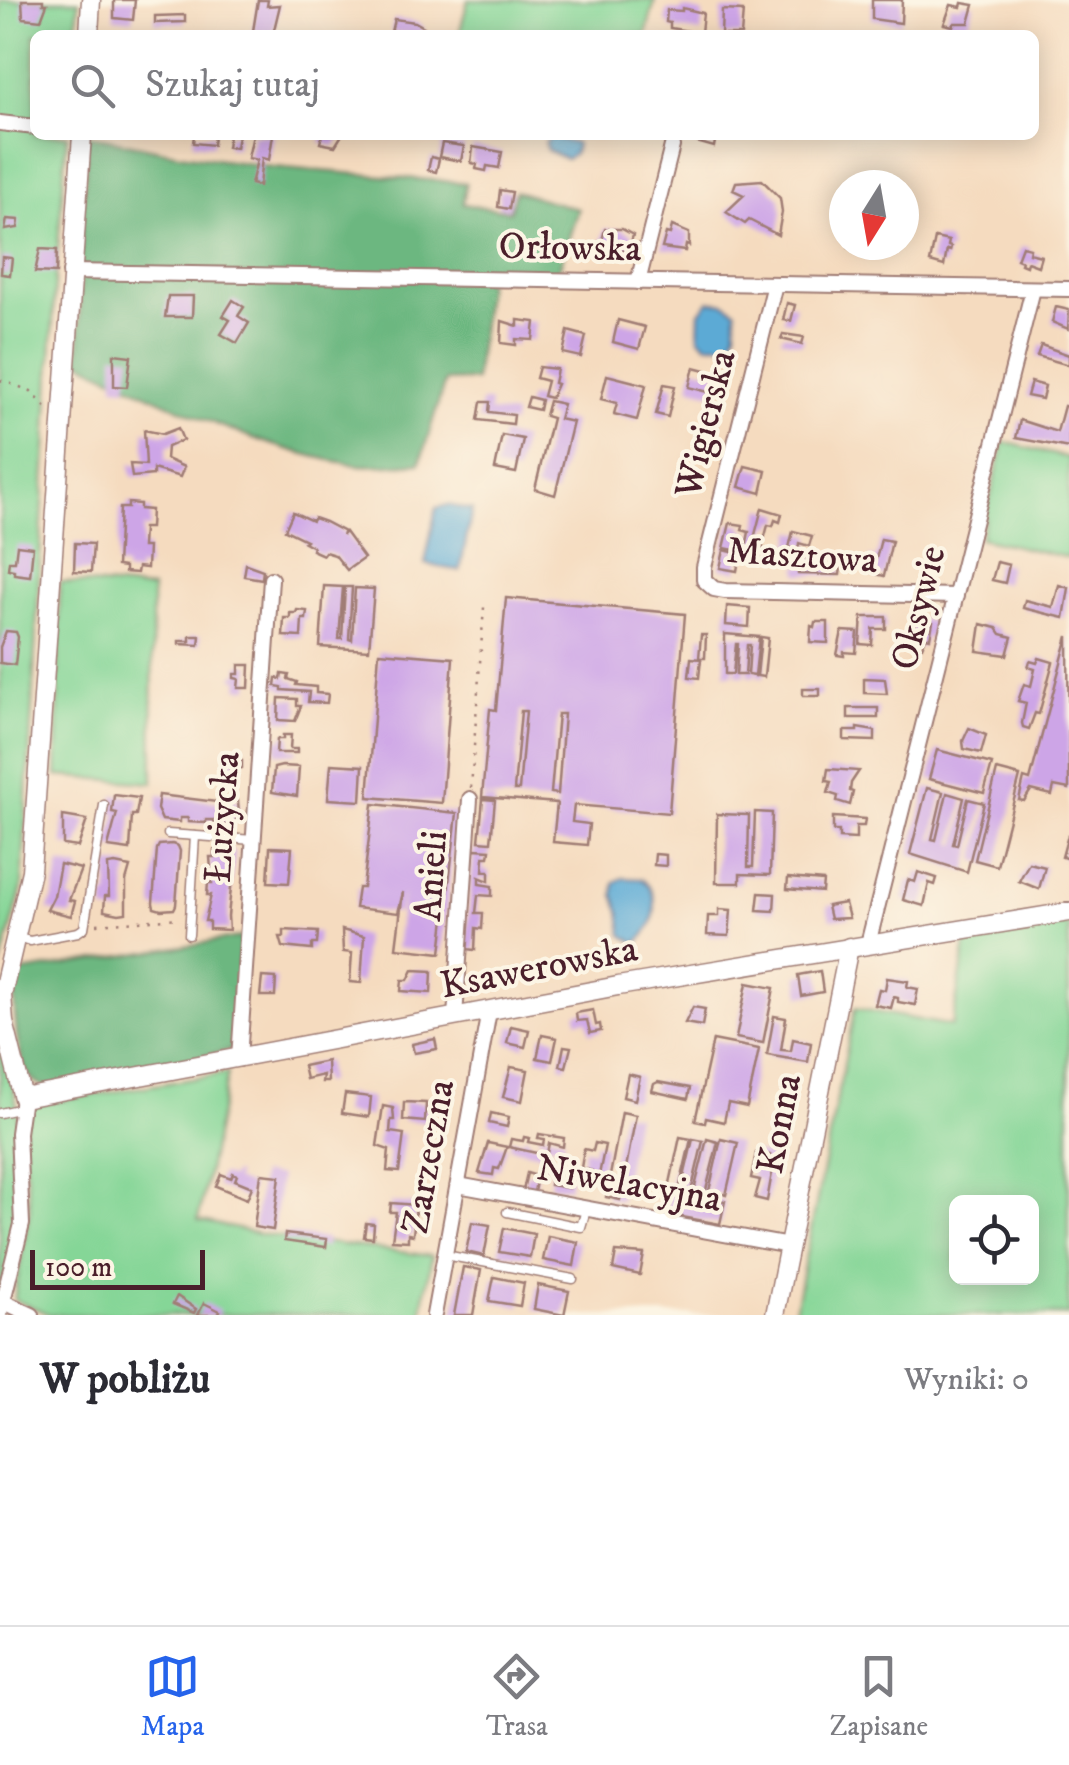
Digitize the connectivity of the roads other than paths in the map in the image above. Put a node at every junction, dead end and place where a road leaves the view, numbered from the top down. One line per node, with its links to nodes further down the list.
1 (91, 0): 2 (street)
2 (89, 30)
3 (0, 123): 4 (street)
4 (30, 126)
5 (82, 140): 7 (street)
6 (672, 146): 8 (street)
7 (70, 272): 8 (street, Orłowska); 22 (street)
8 (638, 282): 9 (street, Orłowska)
9 (774, 284): 10 (street, Orłowska); 13 (street, Wigierska)
10 (1033, 289): 11 (street, Orłowska); 14 (street, Oksywie)
11 (1069, 289)
12 (272, 579): 19 (street, Łużycka)
13 (704, 580): 14 (street, Masztowa)
14 (956, 596): 23 (street, Oksywie)
15 (470, 800): 25 (street, Anieli)
16 (104, 805): 22 (lane)
17 (168, 834): 18 (lane)
18 (194, 836): 19 (lane); 21 (lane)
19 (254, 840): 26 (street, Łużycka)
20 (1069, 912): 23 (street, Ksawerowska)
21 (189, 935)
22 (16, 937): 27 (street)
23 (859, 945): 24 (street, Ksawerowska); 32 (street, Konna)
24 (489, 1011): 25 (street, Ksawerowska); 29 (street, Zarzeczna)
25 (455, 1017): 26 (street, Ksawerowska)
26 (239, 1059): 27 (street, Ksawerowska)
27 (23, 1103): 28 (lane); 35 (street)
28 (0, 1113)
29 (458, 1185): 30 (street, Niwelacyjna); 33 (street, Zarzeczna)
30 (586, 1210): 31 (lane); 32 (street, Niwelacyjna)
31 (507, 1212)
32 (789, 1246): 38 (street, Konna)
33 (445, 1255): 34 (lane); 37 (street, Zarzeczna)
34 (572, 1278)
35 (2, 1308): 36 (street)
36 (32, 1315)
37 (434, 1315)
38 (775, 1315)

